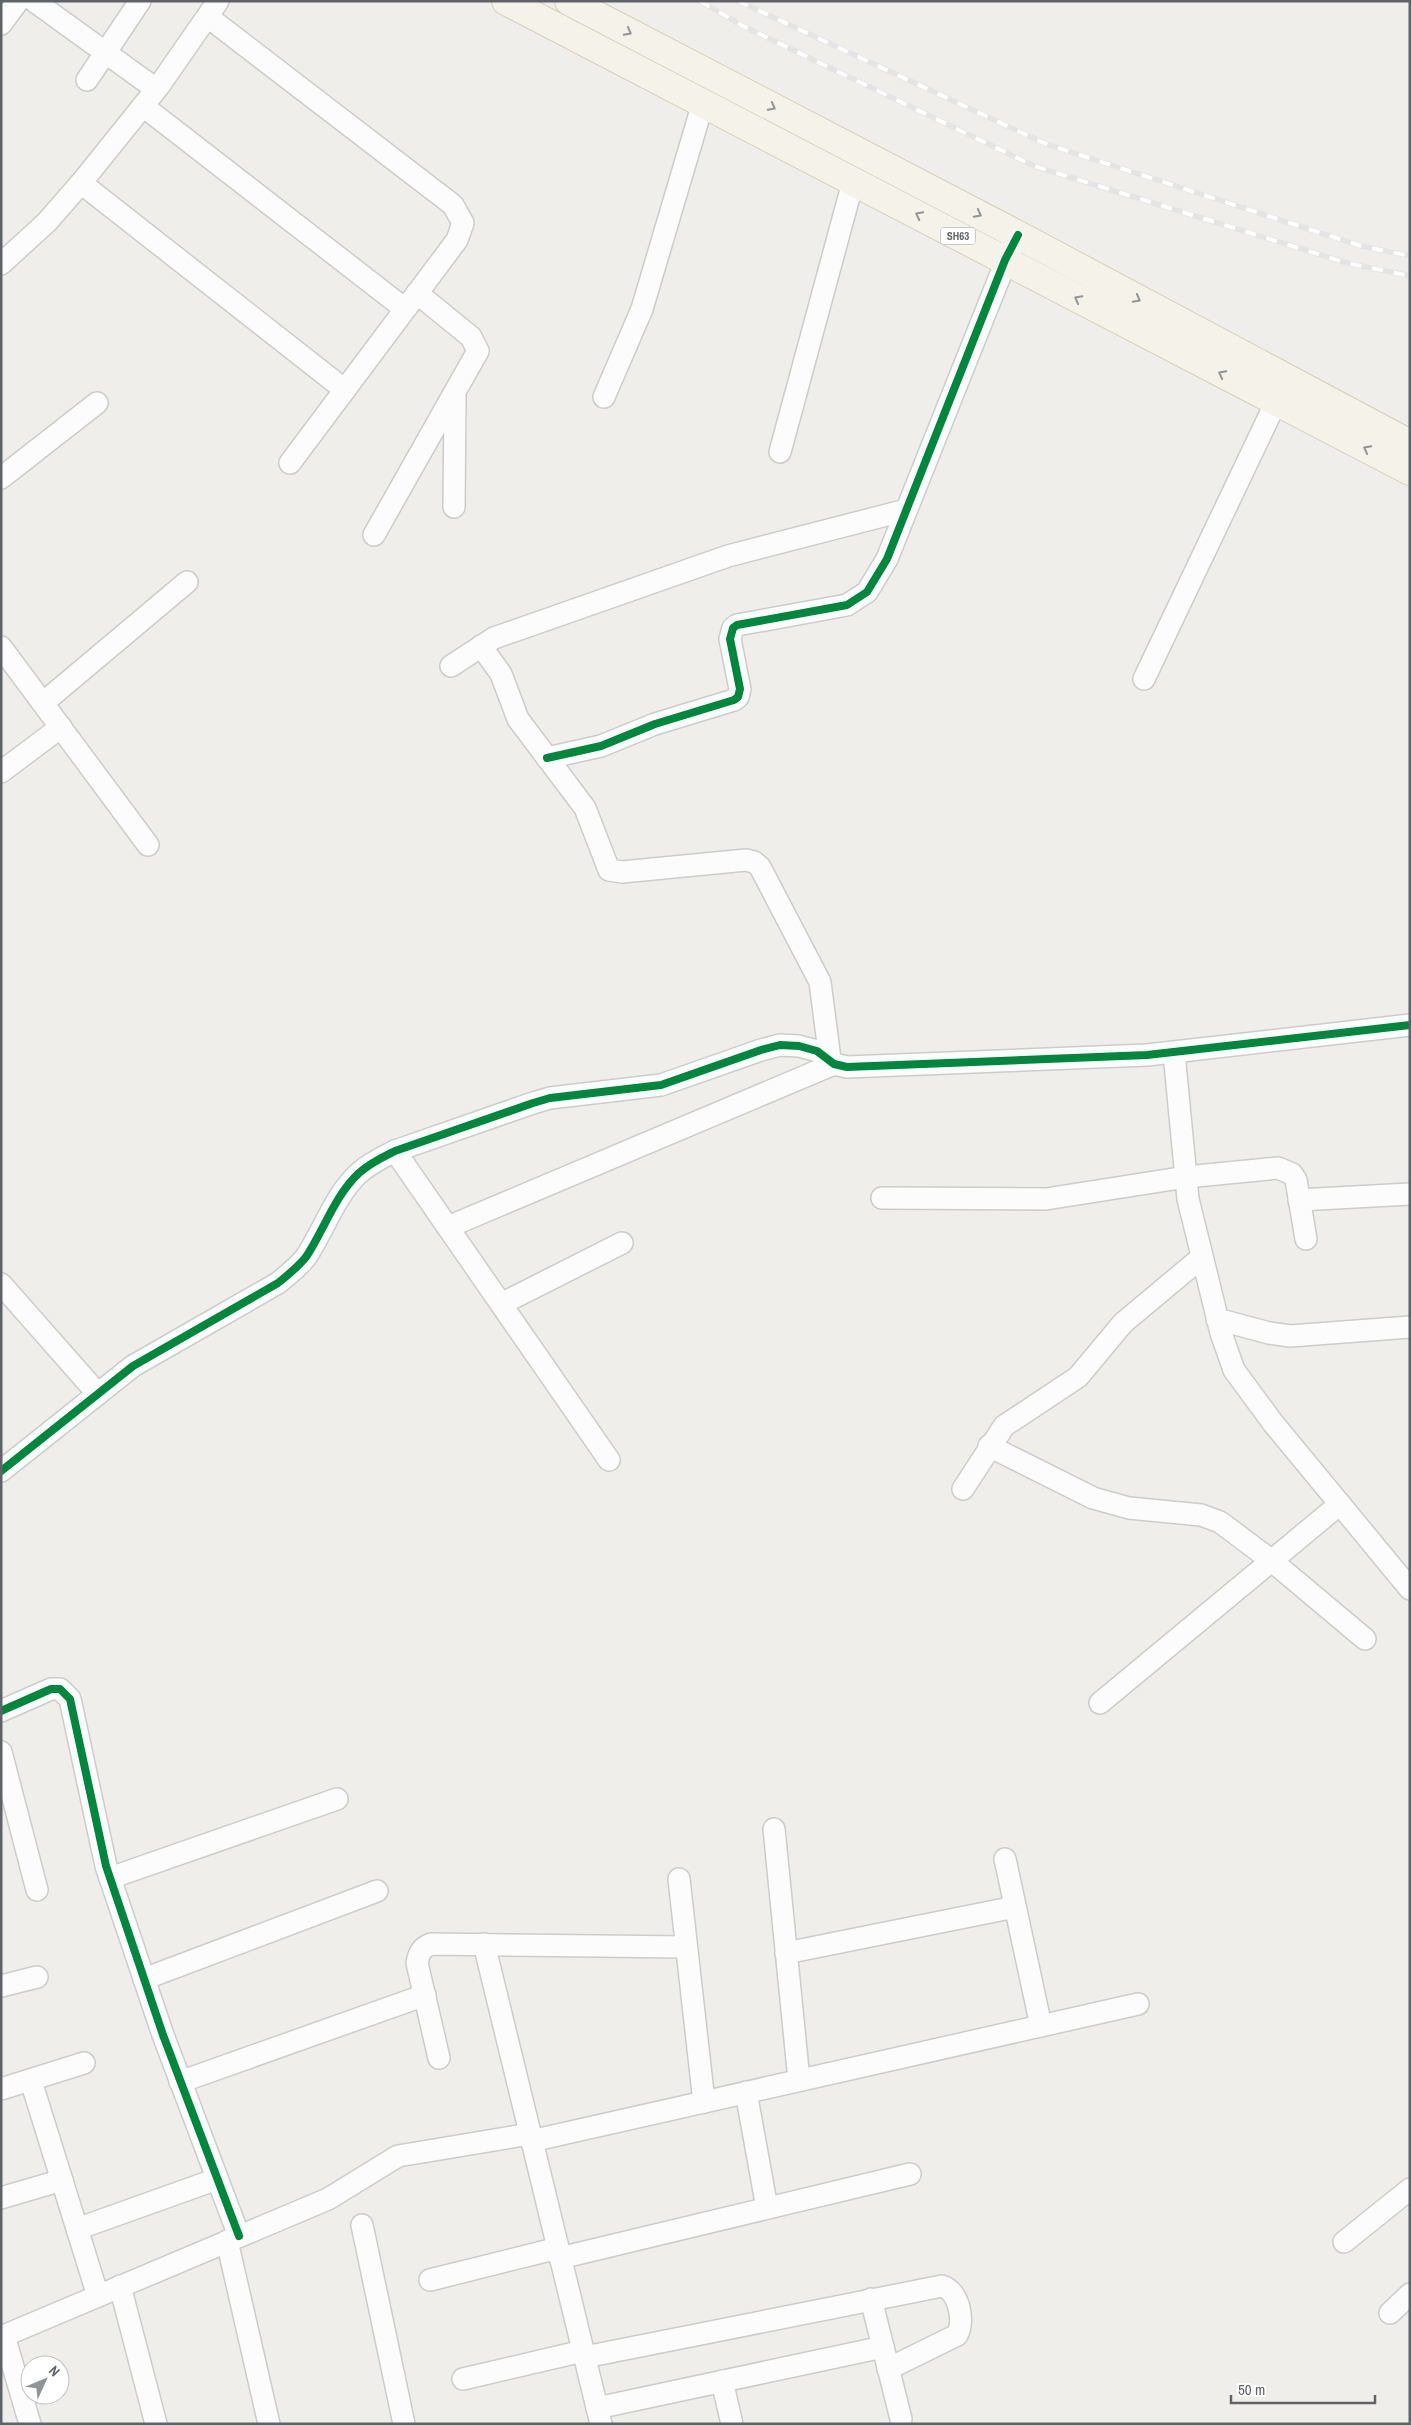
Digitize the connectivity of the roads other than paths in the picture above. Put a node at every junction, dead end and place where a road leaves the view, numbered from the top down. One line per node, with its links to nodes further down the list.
1 (18, 1): 7 (street)
2 (34, 1): 9 (street)
3 (140, 1): 9 (street)
4 (506, 1): 8 (main road, SH63)
5 (580, 7): 8 (main road); 16 (main road, SH63, one-way to 16)
6 (213, 9): 11 (street); 19 (street)
7 (1, 24)
8 (579, 39): 12 (main road, SH63)
9 (105, 53): 10 (street); 11 (street)
10 (86, 80)
11 (156, 89): 13 (street)
12 (703, 104): 14 (main road, SH63); 22 (street)
13 (142, 106): 15 (street); 19 (street)
14 (853, 182): 17 (main road, SH63, one-way to 14); 26 (street)
15 (81, 183): 18 (street); 20 (street)
16 (1018, 235): 17 (street); 25 (main road, SH63, one-way to 25)
17 (1005, 260): 24 (main road, SH63, one-way to 17); 31 (street)
18 (1, 264)
19 (411, 301): 20 (street); 21 (street)
20 (345, 390): 27 (street)
21 (455, 395): 30 (street); 32 (street)
22 (604, 397)
23 (97, 402): 29 (street)
24 (1276, 402): 28 (main road, SH63, one-way to 24); 37 (street)
25 (1410, 444)
26 (780, 452)
27 (290, 463)
28 (1410, 471)
29 (1, 478)
30 (454, 507)
31 (906, 510): 34 (street); 40 (street)
32 (374, 535)
33 (187, 582): 38 (street)
34 (480, 646): 36 (street); 40 (street)
35 (1, 647): 38 (street)
36 (451, 666)
37 (1144, 679)
38 (43, 703): 39 (street)
39 (61, 727): 41 (street); 42 (street)
40 (547, 758): 45 (street)
41 (1, 772)
42 (148, 845)
43 (1410, 1025): 44 (street)
44 (1174, 1053): 45 (street); 47 (street)
45 (832, 1062): 46 (street); 51 (street)
46 (396, 1151): 51 (street); 59 (street)
47 (1186, 1177): 49 (street); 50 (street); 54 (street)
48 (1410, 1194): 50 (street)
49 (882, 1198)
50 (1299, 1200): 52 (street)
51 (448, 1227): 56 (street)
52 (1306, 1239)
53 (622, 1243): 56 (street)
54 (1202, 1257): 57 (street); 60 (street)
55 (1, 1284): 59 (street)
56 (502, 1304): 61 (street)
57 (1217, 1319): 58 (street); 64 (street)
58 (1410, 1327)
59 (98, 1394): 62 (street)
60 (990, 1446): 63 (street); 65 (street)
61 (609, 1460)
62 (1, 1471)
63 (963, 1489)
64 (1340, 1504): 65 (street); 66 (street)
65 (1272, 1561): 67 (street); 68 (street)
66 (1410, 1589)
67 (1365, 1640)
68 (1100, 1703)
69 (1, 1711): 74 (street)
70 (1, 1752): 76 (street)
71 (337, 1800): 74 (street)
72 (774, 1829): 81 (street)
73 (1005, 1859): 78 (street)
74 (110, 1878): 83 (street)
75 (678, 1879): 80 (street)
76 (37, 1890)
77 (378, 1891): 83 (street)
78 (1015, 1906): 81 (street); 87 (street)
79 (484, 1944): 80 (street); 85 (street); 96 (street)
80 (686, 1947): 95 (street)
81 (786, 1953): 90 (street)
82 (36, 1977): 84 (street)
83 (144, 1979): 92 (street)
84 (1, 1986)
85 (425, 1995): 88 (street); 92 (street)
86 (1138, 2004): 87 (street)
87 (1041, 2026): 90 (street)
88 (439, 2058)
89 (84, 2063): 91 (street)
90 (799, 2080): 94 (street)
91 (31, 2081): 93 (street); 99 (street)
92 (180, 2082): 98 (street)
93 (1, 2089)
94 (746, 2092): 95 (street); 102 (street)
95 (704, 2102): 96 (street)
96 (530, 2138): 105 (street); 107 (street)
97 (910, 2174): 102 (street)
98 (217, 2179): 104 (street); 105 (street)
99 (62, 2180): 101 (street); 104 (street)
100 (1410, 2189): 106 (street)
101 (1, 2198)
102 (767, 2208): 107 (street)
103 (362, 2225): 125 (street)
104 (77, 2229): 111 (street)
105 (233, 2239): 109 (street); 124 (street)
106 (1344, 2242)
107 (559, 2253): 108 (street); 116 (street)
108 (430, 2280)
109 (120, 2286): 111 (street); 123 (street)
110 (1410, 2294): 113 (street)
111 (98, 2296): 114 (street)
112 (871, 2299): 115 (street); 116 (street); 117 (street)
113 (1390, 2313)
114 (3, 2336): 122 (street)
115 (883, 2347): 117 (street); 119 (street)
116 (584, 2354): 118 (street); 120 (street)
117 (888, 2369): 121 (street)
118 (462, 2380)
119 (722, 2381): 120 (street); 126 (street)
120 (599, 2416)
121 (901, 2419)
122 (30, 2424)
123 (156, 2424)
124 (270, 2424)
125 (404, 2424)
126 (732, 2424)

